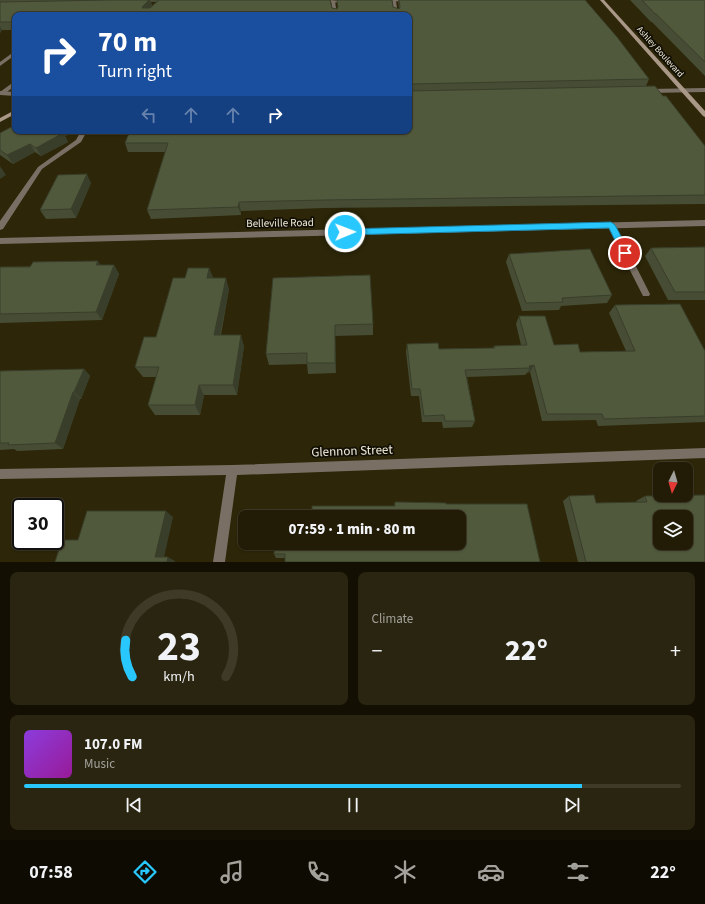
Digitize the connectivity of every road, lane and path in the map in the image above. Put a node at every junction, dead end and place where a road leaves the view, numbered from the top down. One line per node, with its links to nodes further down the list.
1 (409, 0): 6 (street)
2 (602, 0): 13 (main road, Ashley Boulevard)
3 (333, 1): 4 (street); 7 (street); 8 (street)
4 (356, 1)
5 (379, 1): 6 (street)
6 (394, 1): 9 (street)
7 (318, 2)
8 (335, 12)
9 (396, 12)
10 (12, 55): 11 (street)
11 (0, 64)
12 (12, 85): 16 (street)
13 (684, 90): 14 (street); 15 (street); 19 (main road, Ashley Boulevard)
14 (705, 90)
15 (644, 91)
16 (1, 93): 17 (street)
17 (12, 94)
18 (12, 114): 20 (main road)
19 (705, 115)
20 (0, 120)
21 (82, 134): 24 (street)
22 (705, 223): 23 (street, Belleville Road)
23 (611, 225): 25 (street, Belleville Road); 26 (street)
24 (0, 226)
25 (0, 240)
26 (646, 294)
27 (705, 453): 28 (street, Glennon Street)
28 (232, 470): 29 (street, Glennon Street); 30 (street)
29 (0, 474)
30 (219, 562)

